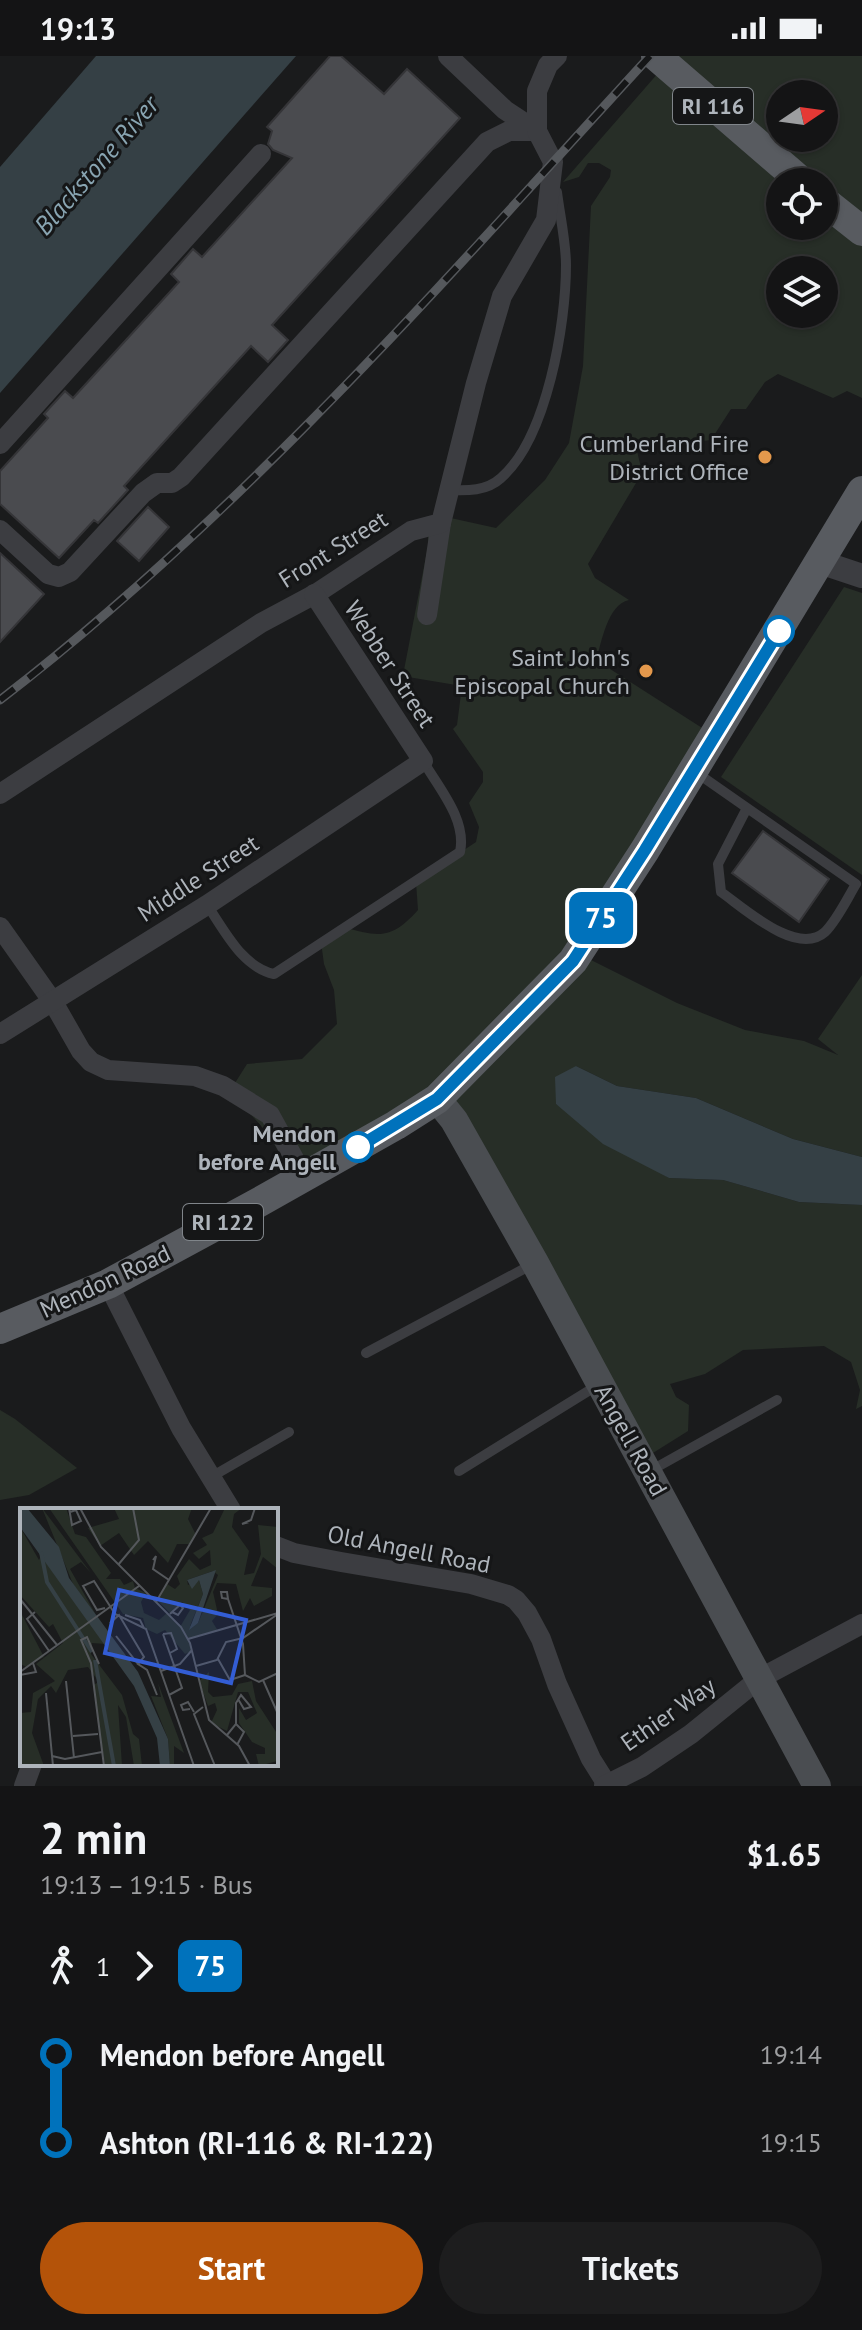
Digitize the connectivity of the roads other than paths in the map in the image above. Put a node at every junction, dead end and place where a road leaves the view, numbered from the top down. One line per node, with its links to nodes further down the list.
1 (448, 56): 4 (street)
2 (557, 56): 4 (street)
3 (656, 56): 7 (main road, RI 116)
4 (537, 131): 6 (street); 14 (street)
5 (261, 154): 10 (street)
6 (553, 162): 11 (street); 11 (lane)
7 (785, 168)
8 (838, 212): 9 (main road)
9 (862, 231)
10 (0, 444)
11 (447, 490): 13 (street)
12 (862, 491): 15 (main road, Mendon Road)
13 (441, 523): 17 (street, Front Street); 18 (street)
14 (0, 530)
15 (820, 562): 16 (street); 20 (main road, Mendon Road)
16 (862, 576)
17 (314, 594): 19 (street, Webber Street); 21 (street, Front Street)
18 (427, 615)
19 (423, 761): 23 (street, Middle Street); 23 (lane)
20 (693, 770): 22 (lane); 27 (main road, Mendon Road)
21 (0, 794)
22 (747, 808): 22 (lane)
23 (207, 905): 25 (street, Middle Street)
24 (0, 927): 25 (street)
25 (53, 1002): 26 (street, Middle Street); 28 (street)
26 (0, 1034)
27 (437, 1099): 28 (main road, Mendon Road / RI 122); 29 (main road, Angell Road)
28 (304, 1177): 30 (main road, Mendon Road / RI 122)
29 (535, 1263): 32 (lane); 33 (main road, Angell Road)
30 (108, 1284): 31 (main road, Mendon Road / RI 122); 38 (street)
31 (3, 1325)
32 (366, 1353)
33 (600, 1384): 36 (lane); 37 (main road, Angell Road)
34 (777, 1400): 37 (lane)
35 (289, 1432): 38 (lane)
36 (459, 1471)
37 (648, 1472): 42 (main road, Angell Road)
38 (211, 1477): 39 (street)
39 (230, 1508)
40 (278, 1547): 44 (street, Old Angell Road)
41 (862, 1624): 42 (street, Ethier Way)
42 (759, 1679): 44 (street, Ethier Way); 46 (main road, Angell Road)
43 (31, 1766): 45 (street)
44 (607, 1785)
45 (24, 1786)
46 (817, 1786)

